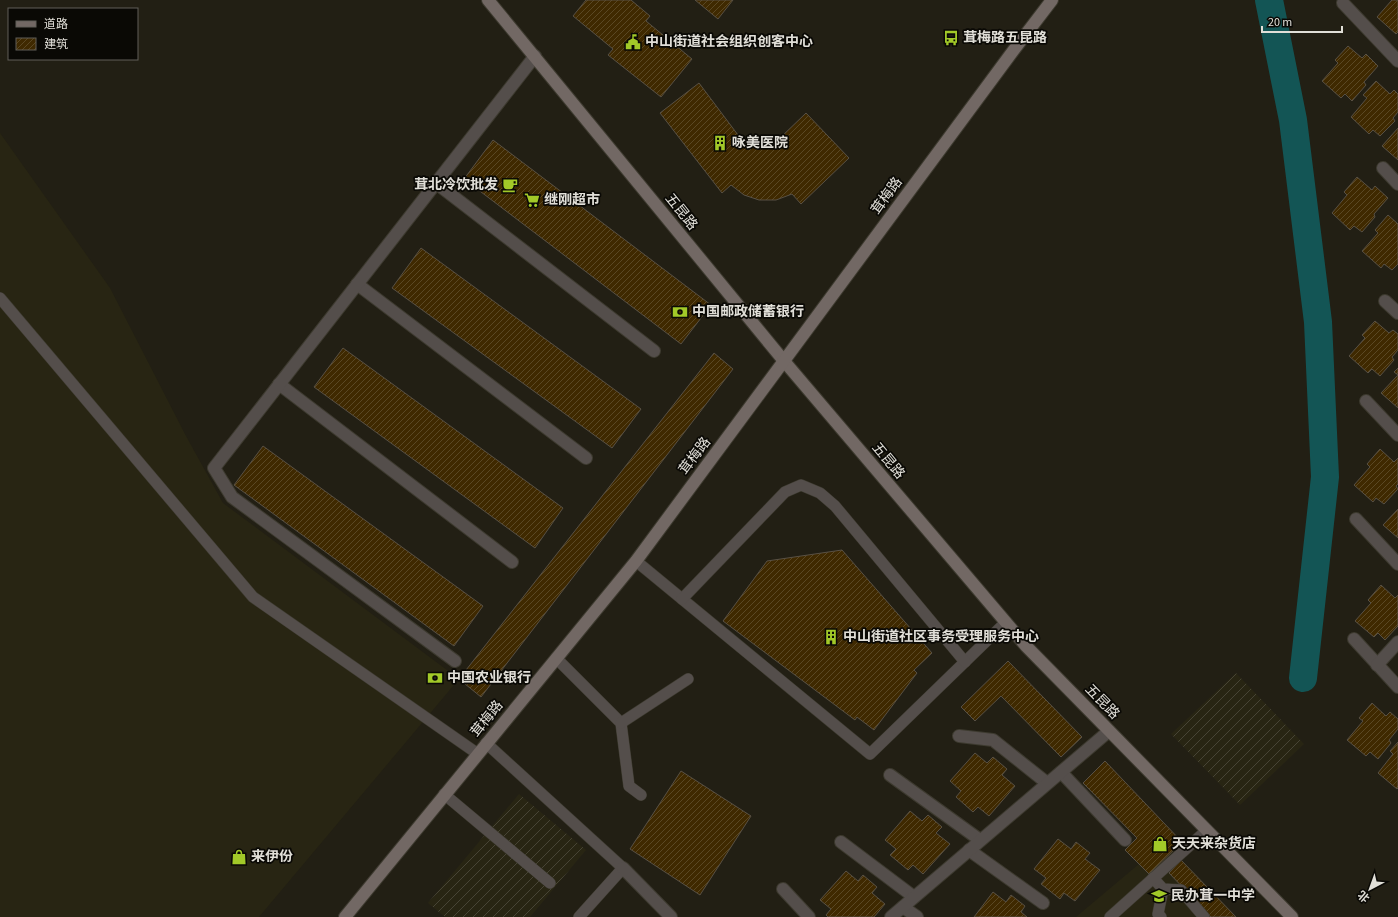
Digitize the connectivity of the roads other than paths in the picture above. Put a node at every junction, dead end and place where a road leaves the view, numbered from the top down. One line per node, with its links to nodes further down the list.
1 (488, 0): 4 (street, 五昆路)
2 (1052, 0): 14 (street, 茸梅路)
3 (1343, 4): 5 (street)
4 (535, 56): 7 (street); 14 (street, 五昆路)
5 (1398, 61)
6 (1383, 168): 8 (street)
7 (436, 182): 9 (street); 13 (street)
8 (1398, 184)
9 (357, 284): 15 (street); 18 (street)
10 (0, 298): 37 (lane)
11 (1386, 301): 12 (street)
12 (1398, 313)
13 (654, 351)
14 (784, 361): 20 (street, 茸梅路); 24 (street, 五昆路)
15 (279, 384): 21 (street); 28 (street)
16 (1366, 401): 17 (street)
17 (1398, 436)
18 (586, 458)
19 (1356, 519): 22 (street)
20 (636, 561): 23 (lane); 27 (street, 茸梅路)
21 (512, 562)
22 (1398, 564)
23 (682, 599): 29 (lane); 29 (lane)
24 (1006, 622): 29 (lane); 34 (street, 五昆路)
25 (1354, 639): 30 (street)
26 (1398, 642): 30 (street)
27 (556, 658): 33 (lane); 36 (street, 茸梅路)
28 (456, 661)
29 (965, 662)
30 (1377, 665): 32 (street)
31 (688, 679): 33 (lane)
32 (1398, 687)
33 (621, 723): 42 (lane)
34 (1109, 731): 38 (street); 43 (street, 五昆路)
35 (959, 736): 40 (street)
36 (486, 743): 37 (street, 茸梅路); 48 (lane)
37 (478, 754): 41 (street, 茸梅路)
38 (1061, 772): 40 (street); 45 (street)
39 (890, 775): 44 (street)
40 (1047, 783): 44 (street)
41 (444, 794): 50 (lane); 56 (street, 茸梅路)
42 (640, 795)
43 (1207, 830): 49 (lane); 65 (street, 五昆路)
44 (980, 840): 47 (street)
45 (1125, 840)
46 (841, 842): 53 (street)
47 (969, 850): 53 (street); 54 (street)
48 (623, 868): 57 (lane); 58 (street)
49 (1153, 878): 52 (lane); 62 (lane)
50 (550, 883)
51 (783, 889): 59 (street)
52 (1163, 889): 63 (lane); 64 (lane)
53 (914, 897): 55 (street)
54 (1043, 903)
55 (903, 907): 60 (street); 61 (street)
56 (345, 917)
57 (579, 917)
58 (671, 917)
59 (809, 917)
60 (891, 917)
61 (917, 917)
62 (1110, 917)
63 (1161, 917)
64 (1204, 917)
65 (1292, 917)

